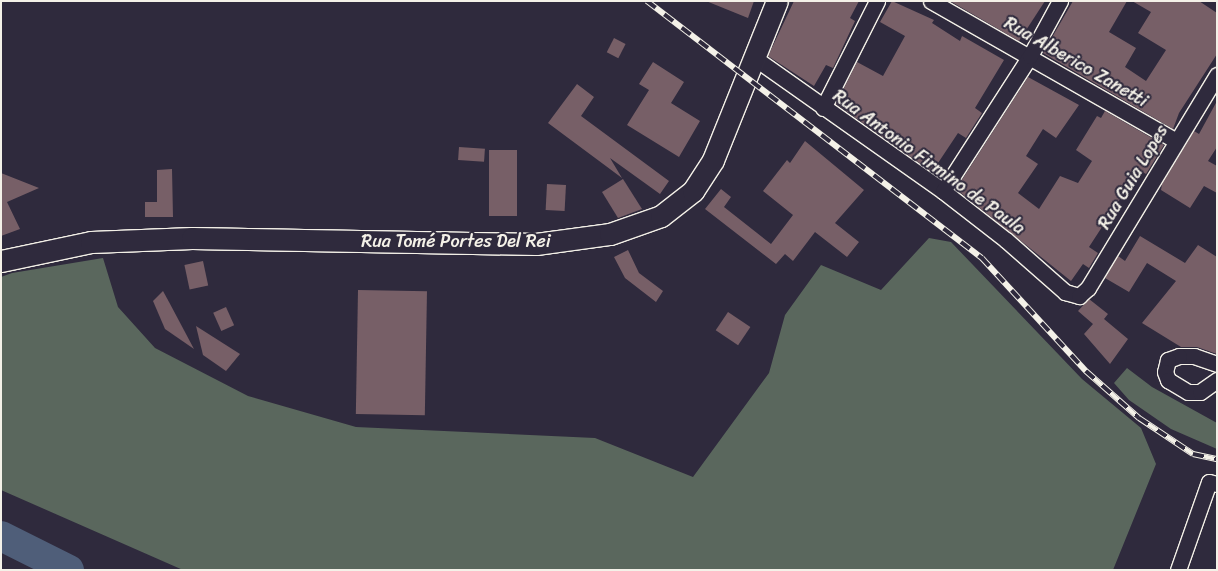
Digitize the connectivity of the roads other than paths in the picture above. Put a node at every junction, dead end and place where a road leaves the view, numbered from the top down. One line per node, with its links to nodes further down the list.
1 (777, 1): 6 (main road, Rua Tomé Portes Del Rei)
2 (878, 1): 8 (street)
3 (931, 1): 5 (street, Rua Alberico Zanetti)
4 (1060, 1): 5 (street)
5 (1030, 56): 9 (street, Rua Alberico Zanetti); 10 (street)
6 (756, 59): 8 (street, Rua Antonio Firmino de Paula); 11 (main road, Rua Tomé Portes Del Rei)
7 (1217, 75): 9 (street, Rua Guia Lopes)
8 (823, 108): 10 (street, Rua Antonio Firmino de Paula)
9 (1176, 141): 12 (street, Rua Guia Lopes)
10 (943, 191): 12 (street, Rua Antonio Firmino de Paula)
11 (1, 261)
12 (1079, 296)
13 (1217, 364): 14 (street)
14 (1217, 380)
15 (1217, 484): 16 (street)
16 (1178, 570)

